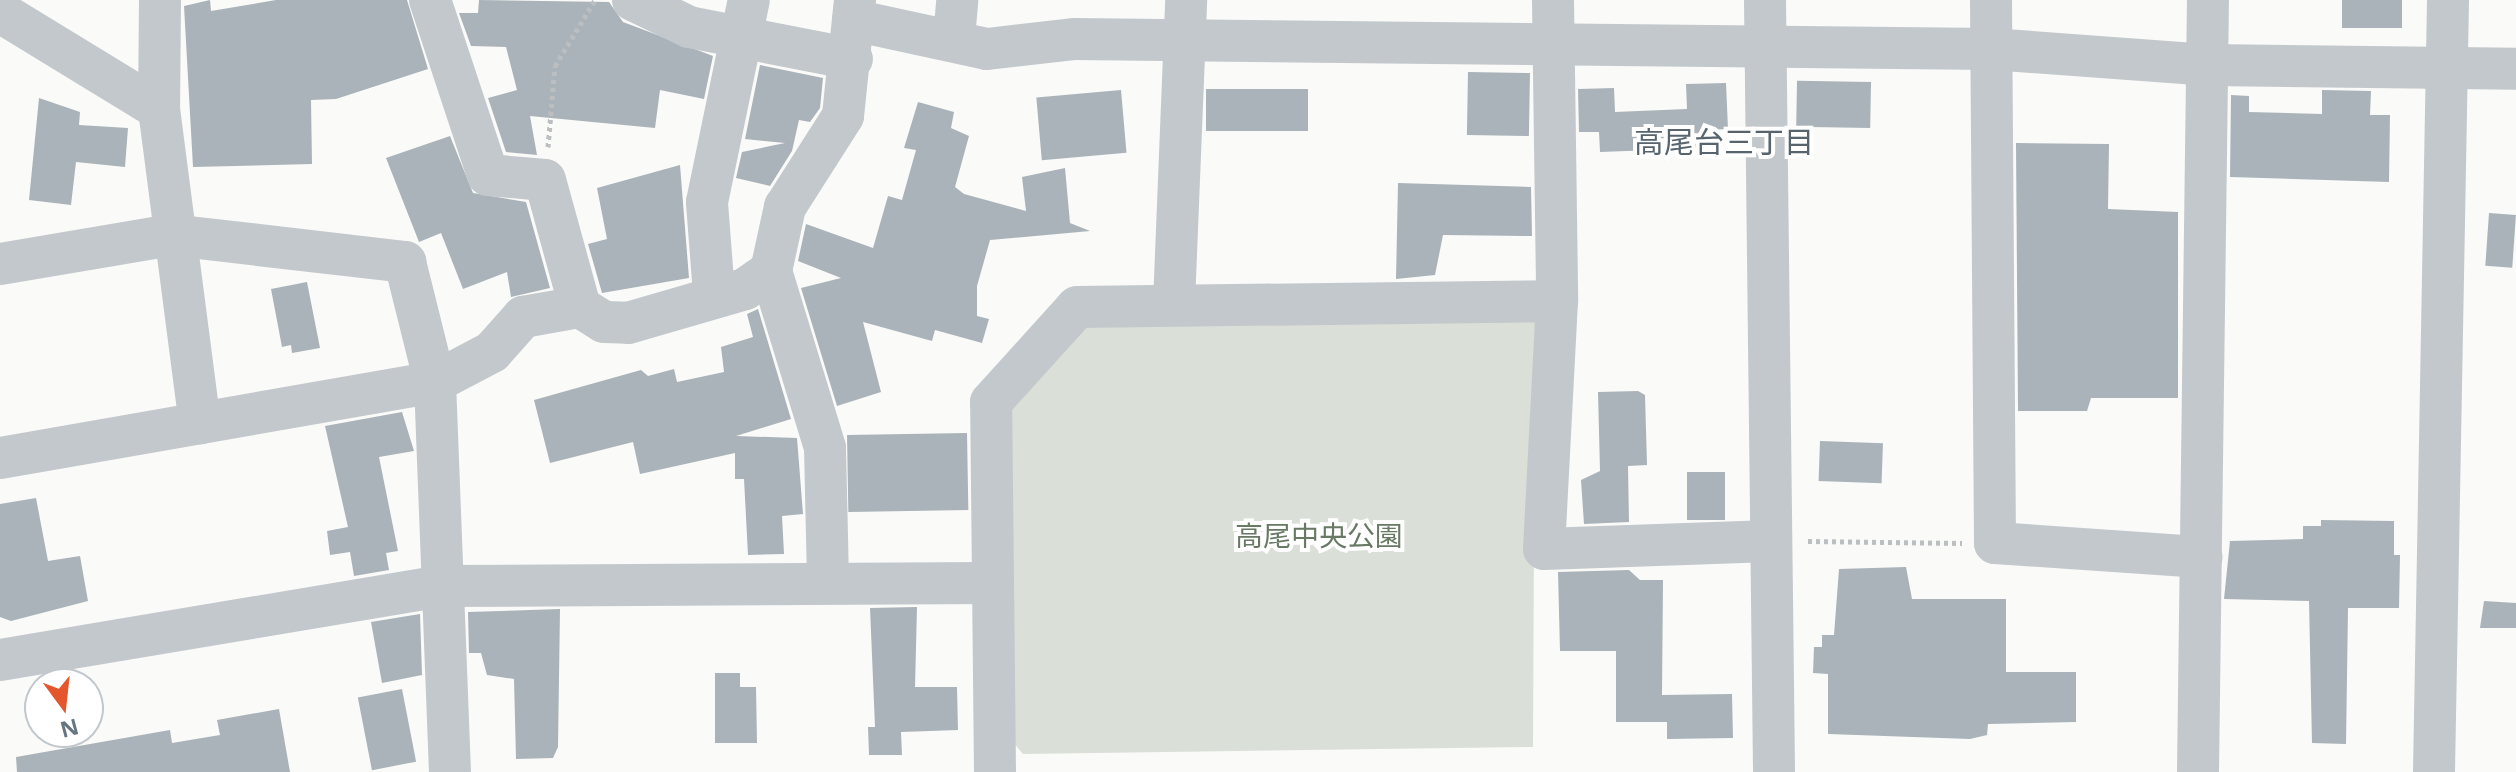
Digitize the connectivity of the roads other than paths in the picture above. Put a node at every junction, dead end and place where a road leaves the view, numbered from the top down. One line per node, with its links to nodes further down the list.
1 (160, 0): 20 (street)
2 (430, 0): 27 (street)
3 (633, 0): 10 (street)
4 (1553, 0): 14 (street)
5 (1765, 0): 15 (street)
6 (1991, 0): 16 (street)
7 (2208, 0): 17 (street)
8 (2448, 0): 18 (street)
9 (0, 12): 20 (street)
10 (747, 18): 13 (street); 24 (street)
11 (956, 19): 12 (street); 13 (street)
12 (1183, 20): 14 (street); 26 (street)
13 (854, 26): 23 (street)
14 (1553, 46): 15 (street); 25 (street)
15 (1766, 49): 16 (street); 31 (street)
16 (1991, 49): 17 (street); 32 (street)
17 (2207, 65): 18 (street); 32 (street)
18 (2446, 67): 19 (street); 41 (street)
19 (2516, 69)
20 (159, 109): 21 (street)
21 (172, 235): 22 (street); 28 (street); 29 (street)
22 (0, 264)
23 (771, 271): 24 (street); 33 (street)
24 (714, 294): 27 (street)
25 (1557, 301): 26 (street); 31 (street)
26 (1174, 304): 34 (street)
27 (580, 307): 28 (street)
28 (435, 382): 29 (street); 35 (street)
29 (200, 423): 30 (street)
30 (0, 458)
31 (1771, 541): 39 (street)
32 (2202, 557): 40 (street)
33 (828, 578): 34 (street); 35 (street)
34 (991, 583): 38 (street)
35 (442, 586): 36 (street); 37 (street)
36 (0, 660)
37 (450, 772)
38 (995, 772)
39 (1774, 772)
40 (2198, 772)
41 (2434, 772)

